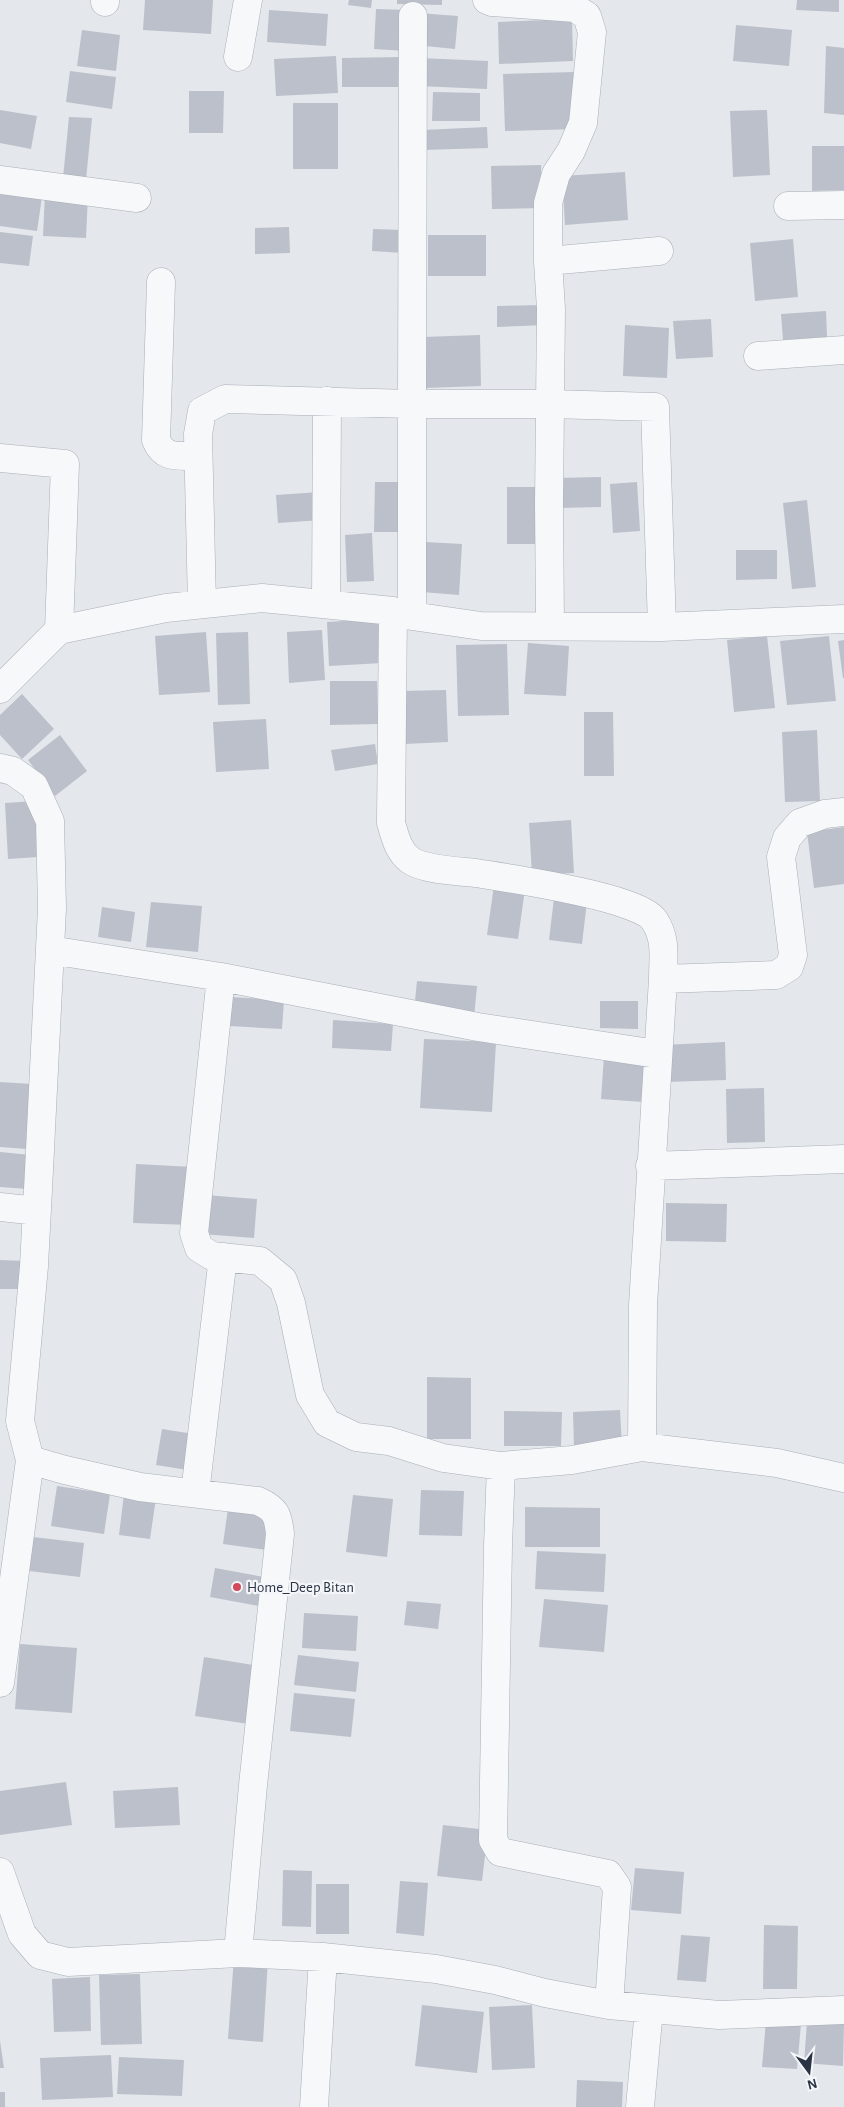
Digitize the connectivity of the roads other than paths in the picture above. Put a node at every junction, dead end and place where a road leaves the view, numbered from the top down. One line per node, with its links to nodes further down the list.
1 (248, 0): 5 (street)
2 (487, 0): 3 (street)
3 (575, 4): 11 (street)
4 (413, 16): 16 (street)
5 (238, 57)
6 (0, 180): 7 (street)
7 (137, 198)
8 (844, 205): 9 (street)
9 (788, 206)
10 (658, 250): 11 (street)
11 (548, 261): 17 (street)
12 (160, 282): 18 (street)
13 (844, 350): 14 (street)
14 (758, 356)
15 (327, 402): 16 (street); 18 (street); 21 (street)
16 (412, 404): 17 (street); 22 (street)
17 (551, 404): 24 (street); 25 (street)
18 (198, 456): 20 (street)
19 (0, 458): 26 (street)
20 (202, 604): 21 (street); 26 (street)
21 (326, 604): 22 (street)
22 (403, 613): 24 (street); 32 (street)
23 (844, 619): 25 (street)
24 (550, 626): 25 (street)
25 (662, 626)
26 (59, 630): 27 (street)
27 (0, 689)
28 (0, 768): 30 (street)
29 (844, 812): 32 (street)
30 (50, 950): 31 (street); 37 (street)
31 (221, 977): 33 (street); 38 (street)
32 (663, 978): 33 (street)
33 (658, 1054): 35 (street)
34 (844, 1159): 35 (street)
35 (650, 1166): 40 (street)
36 (0, 1207): 37 (street)
37 (37, 1211): 39 (street)
38 (223, 1257): 42 (street); 44 (street)
39 (10, 1422): 41 (street)
40 (642, 1447): 42 (street); 43 (street)
41 (30, 1460): 44 (street); 45 (street)
42 (501, 1466): 49 (street)
43 (844, 1478)
44 (195, 1494): 47 (street)
45 (0, 1684)
46 (0, 1872): 47 (street)
47 (238, 1953): 48 (street)
48 (323, 1957): 49 (street); 52 (street)
49 (609, 2006): 50 (street)
50 (649, 2009): 51 (street); 53 (street)
51 (844, 2010)
52 (314, 2107)
53 (640, 2107)

